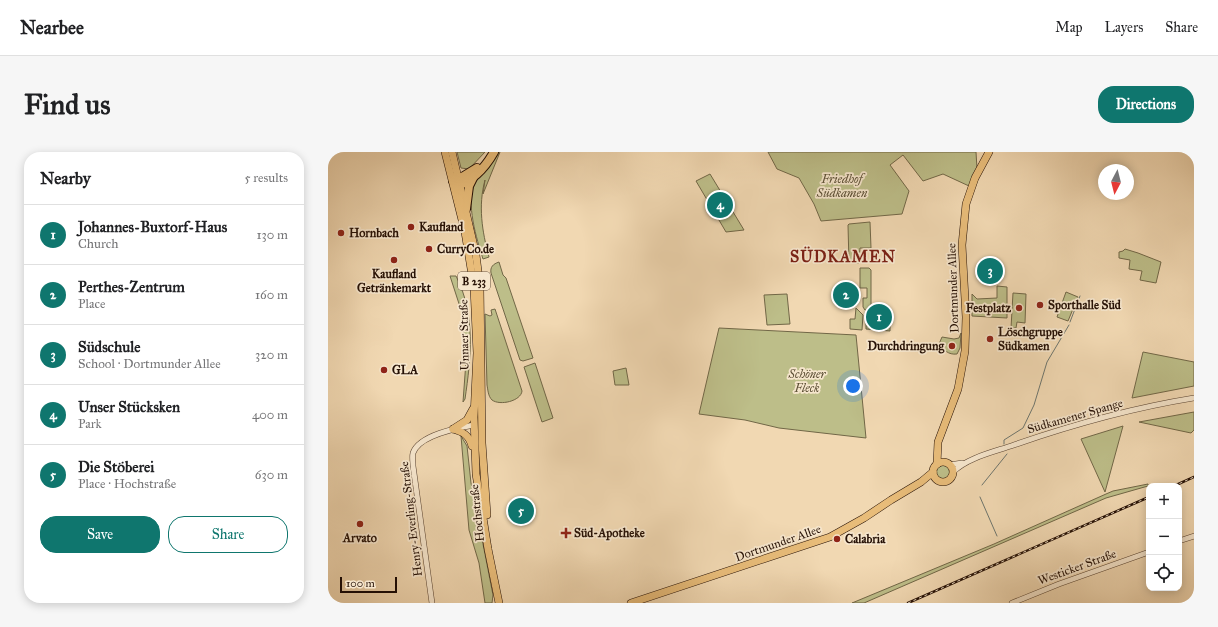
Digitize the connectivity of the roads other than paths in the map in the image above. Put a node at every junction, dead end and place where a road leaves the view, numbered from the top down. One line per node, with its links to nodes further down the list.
1 (445, 152): 7 (main road, Unnaer Straße / B 233)
2 (452, 152): 7 (main road, Unnaer Straße / B 233)
3 (490, 152): 7 (highway)
4 (494, 152): 6 (highway)
5 (989, 152): 16 (main road, Dortmunder Allee)
6 (473, 178): 7 (highway); 8 (highway)
7 (457, 183): 8 (main road, Unnaer Straße / B 233); 10 (main road, Unnaer Straße / B 233)
8 (466, 209): 12 (main road, Unnaer Straße / B 233)
9 (1194, 398): 16 (street, Südkamener Spange)
10 (474, 408): 11 (main road, Unnaer Straße / B 233); 13 (main road)
11 (474, 425): 12 (main road); 13 (street, Henry-Everling-Straße); 15 (main road, Unnaer Straße / B 233)
12 (482, 425): 14 (main road, Unnaer Straße / B 233)
13 (453, 429): 15 (main road); 21 (street, Henry-Everling-Straße)
14 (482, 443): 23 (main road, Hochstraße / B 233)
15 (475, 454): 22 (main road, Hochstraße / B 233)
16 (946, 466): 17 (main road); 17 (main road)
17 (935, 475): 24 (main road, Dortmunder Allee)
18 (1194, 536): 19 (street)
19 (1182, 540)
20 (1146, 553): 25 (street, Westicker Straße)
21 (432, 603)
22 (499, 603)
23 (503, 603)
24 (631, 603)
25 (1012, 603)

